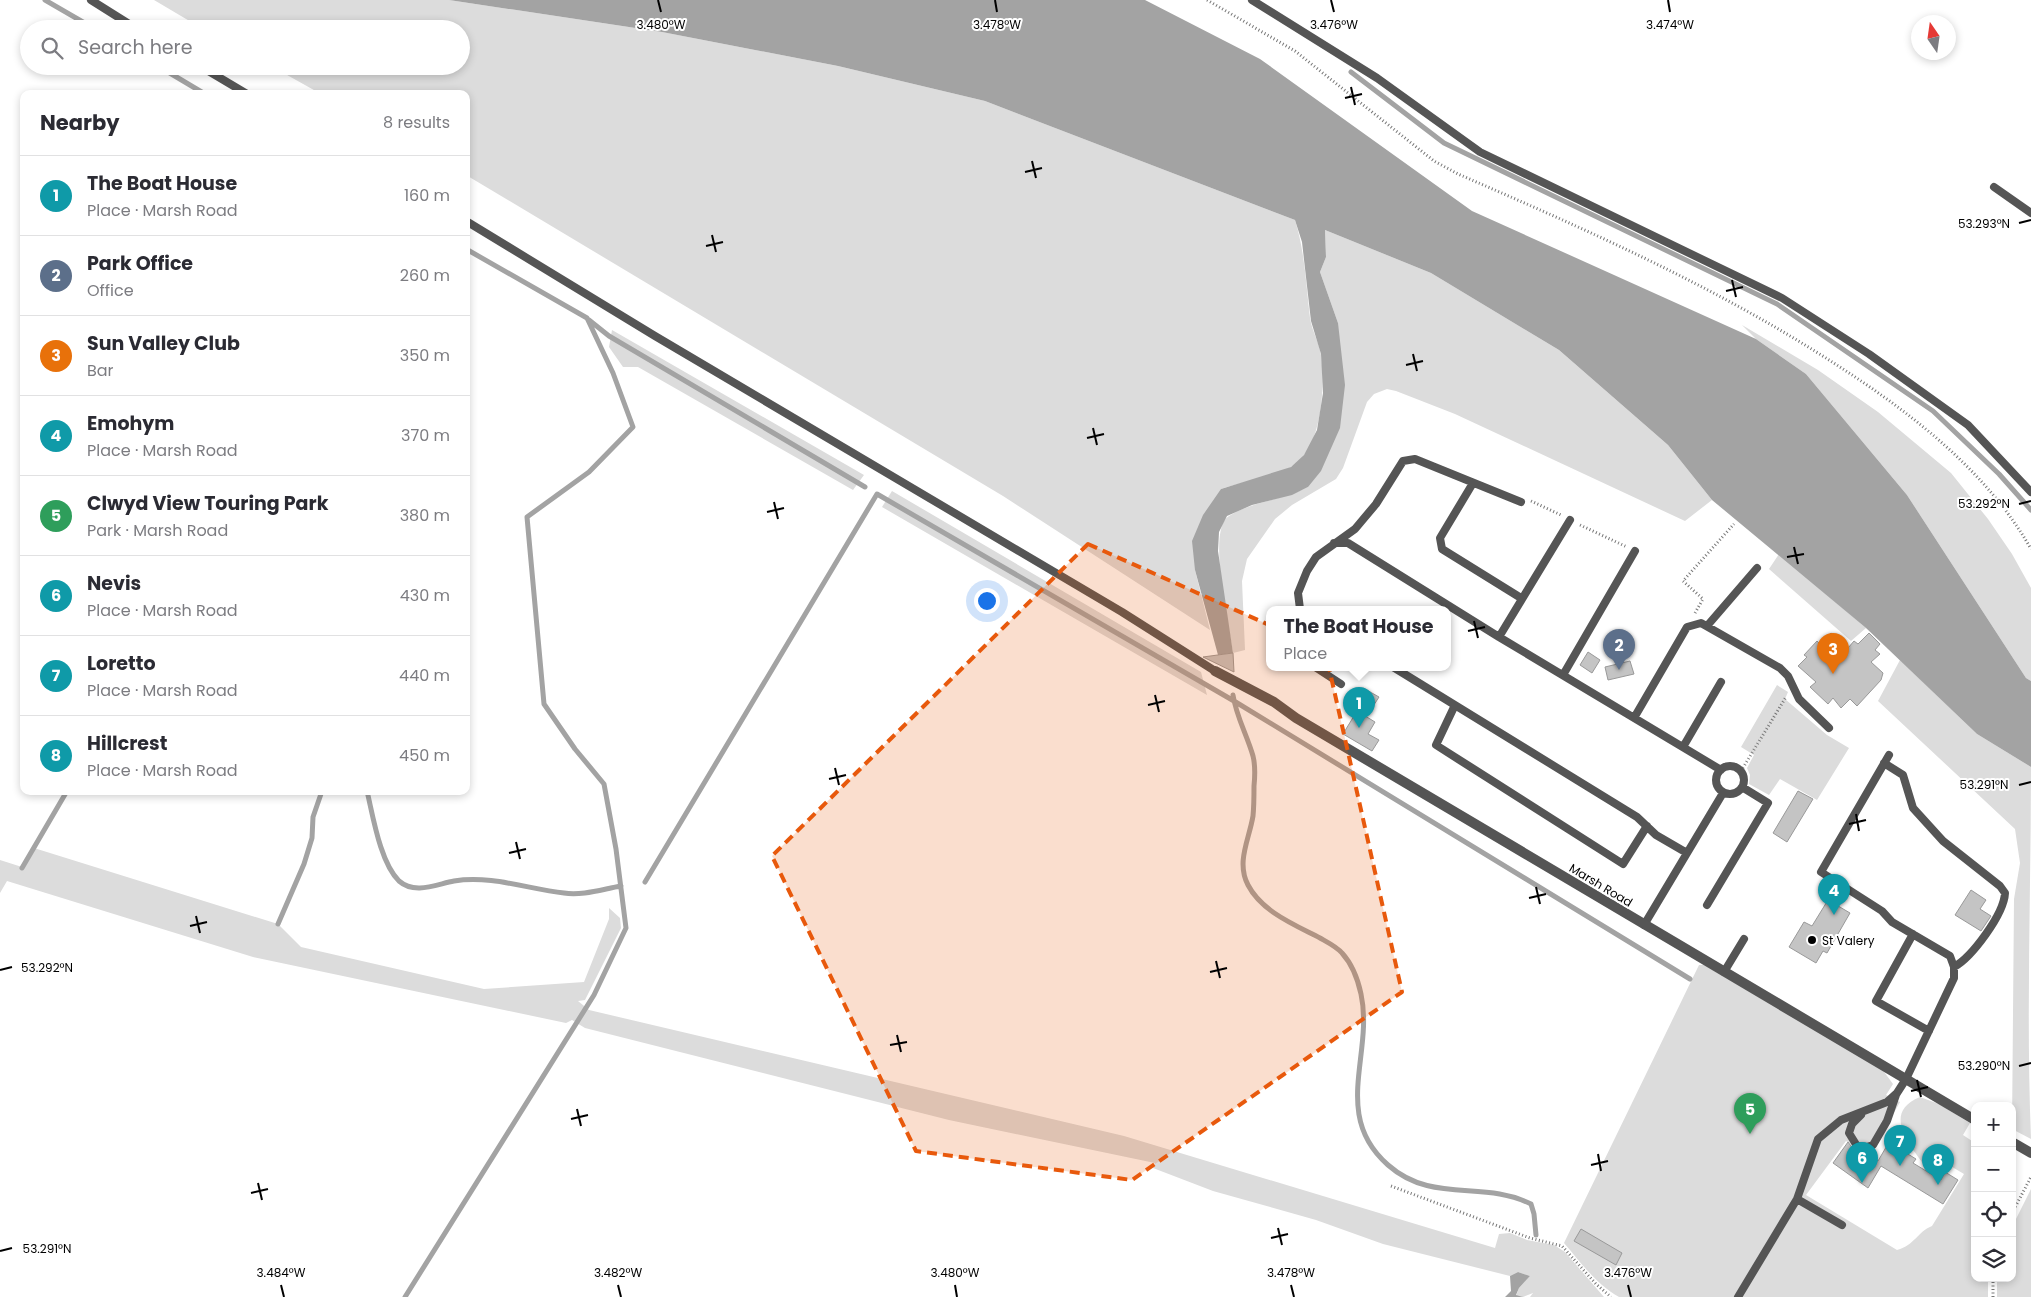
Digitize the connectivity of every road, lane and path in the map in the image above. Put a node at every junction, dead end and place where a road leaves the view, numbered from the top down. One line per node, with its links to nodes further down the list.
1 (91, 0): 4 (lane)
2 (1207, 0): 16 (path)
3 (1252, 0): 11 (lane)
4 (123, 20)
5 (215, 75): 6 (lane)
6 (239, 90)
7 (1994, 187): 8 (lane)
8 (2031, 213)
9 (470, 222): 26 (lane)
10 (1473, 483): 12 (lane); 15 (lane); 19 (lane)
11 (2031, 492)
12 (1521, 502)
13 (1570, 520): 19 (lane)
14 (1734, 524): 24 (path)
15 (1334, 543): 20 (lane); 21 (lane)
16 (2031, 549)
17 (1635, 551): 29 (lane)
18 (1757, 568): 23 (lane)
19 (1521, 598): 25 (lane)
20 (1298, 606)
21 (1449, 606)
22 (1451, 607): 25 (lane)
23 (1707, 626): 24 (lane); 32 (lane)
24 (1687, 627): 34 (lane)
25 (1499, 637): 29 (lane)
26 (1215, 671): 46 (street, Marsh Road)
27 (1321, 671): 31 (lane)
28 (1400, 671): 33 (lane)
29 (1563, 676): 34 (lane)
30 (1721, 682): 36 (lane)
31 (1341, 684)
32 (1793, 686): 35 (lane); 40 (path)
33 (1455, 705): 43 (lane); 43 (lane)
34 (1634, 718): 36 (lane)
35 (1829, 728)
36 (1683, 747): 39 (lane)
37 (1889, 755): 38 (lane)
38 (1884, 763): 47 (lane); 49 (lane)
39 (1721, 770): 40 (lane); 42 (lane)
40 (1741, 771): 41 (lane)
41 (1742, 787): 42 (lane); 45 (lane)
42 (1723, 793): 44 (lane)
43 (1647, 826): 44 (lane)
44 (1687, 854): 46 (lane)
45 (1707, 905)
46 (1644, 925): 50 (street, Marsh Road)
47 (1913, 934): 49 (lane); 51 (lane)
48 (1744, 939): 50 (lane)
49 (1954, 967): 51 (lane)
50 (1724, 972): 52 (street, Marsh Road)
51 (1929, 1031): 52 (lane)
52 (1906, 1079): 53 (lane); 55 (street, Marsh Road)
53 (1897, 1093): 54 (lane); 54 (lane)
54 (1864, 1112): 60 (lane)
55 (1971, 1118)
56 (2016, 1144): 57 (street)
57 (2031, 1153)
58 (2031, 1177): 61 (path)
59 (1391, 1186): 64 (path)
60 (1797, 1199): 62 (lane); 65 (lane)
61 (2016, 1205)
62 (1842, 1225)
63 (1993, 1282): 66 (path)
64 (1611, 1297)
65 (1738, 1297)
66 (1993, 1297)

